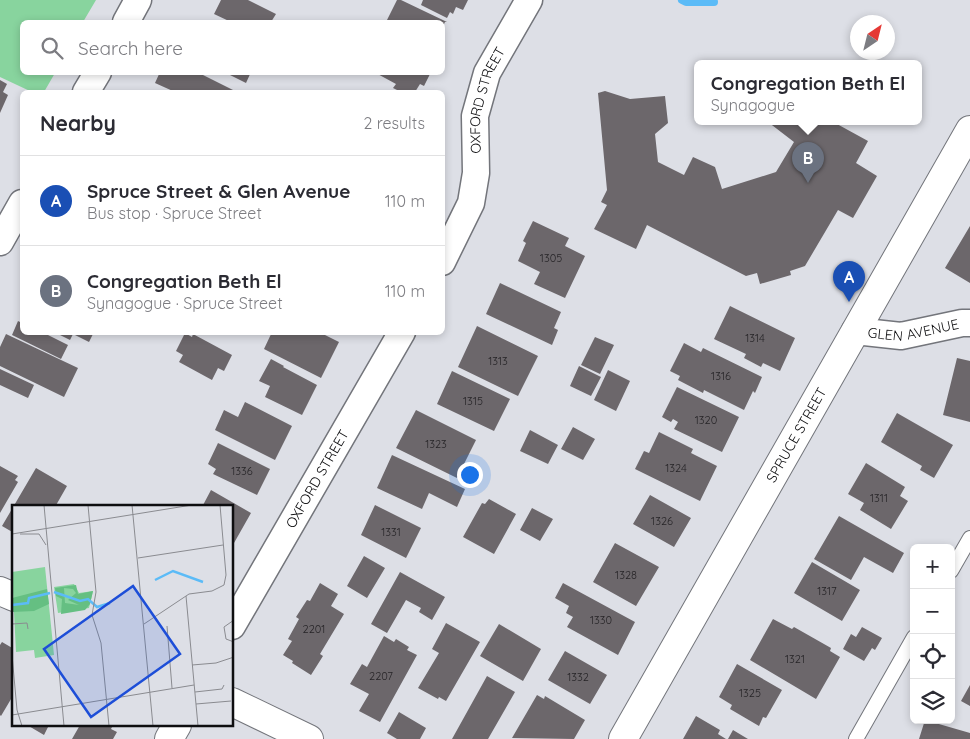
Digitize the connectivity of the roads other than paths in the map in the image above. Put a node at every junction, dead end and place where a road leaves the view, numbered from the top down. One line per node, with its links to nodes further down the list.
1 (138, 0): 3 (street)
2 (529, 0): 9 (street, OXFORD STREET)
3 (127, 20)
4 (96, 75): 5 (street)
5 (87, 90)
6 (970, 130): 11 (street, SPRUCE STREET)
7 (20, 207): 8 (street)
8 (0, 242)
9 (445, 256)
10 (970, 323): 11 (street, GLEN AVENUE)
11 (855, 331): 23 (street, SPRUCE STREET)
12 (400, 335): 17 (street, OXFORD STREET)
13 (970, 538): 14 (lane)
14 (955, 564)
15 (0, 591): 16 (street)
16 (12, 596)
17 (234, 623)
18 (910, 644): 24 (lane)
19 (234, 703): 22 (street)
20 (176, 726): 21 (street)
21 (169, 739)
22 (310, 739)
23 (623, 739)
24 (856, 739)

